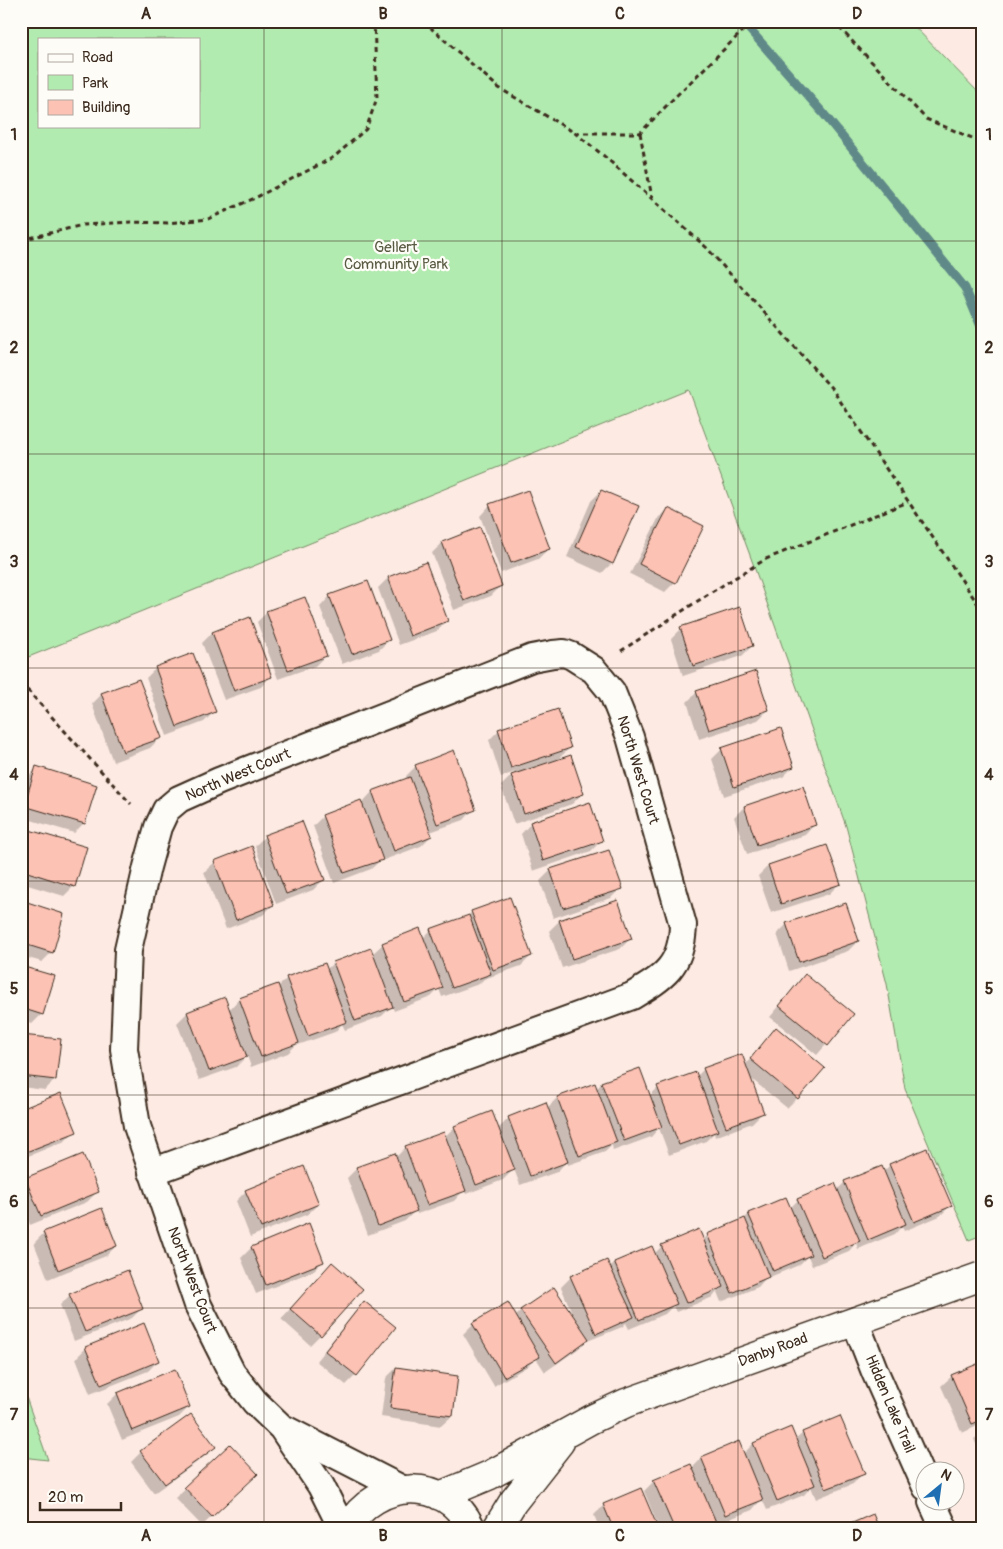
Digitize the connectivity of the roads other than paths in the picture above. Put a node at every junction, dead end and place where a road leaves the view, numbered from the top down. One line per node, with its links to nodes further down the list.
1 (152, 1172): 1 (street, North West Court); 4 (street, North West Court)
2 (982, 1276): 3 (street, Danby Road)
3 (855, 1321): 5 (street, Danby Road); 6 (street, Hidden Lake Trail)
4 (282, 1428): 7 (street, North West Court); 10 (street, North West Court)
5 (567, 1433): 8 (street, Danby Road); 13 (street, Danby Road)
6 (916, 1464)
7 (402, 1489): 8 (street); 11 (street)
8 (440, 1496): 12 (street)
9 (937, 1512): 14 (street)
10 (342, 1528)
11 (348, 1528)
12 (471, 1528)
13 (496, 1528)
14 (944, 1528)

